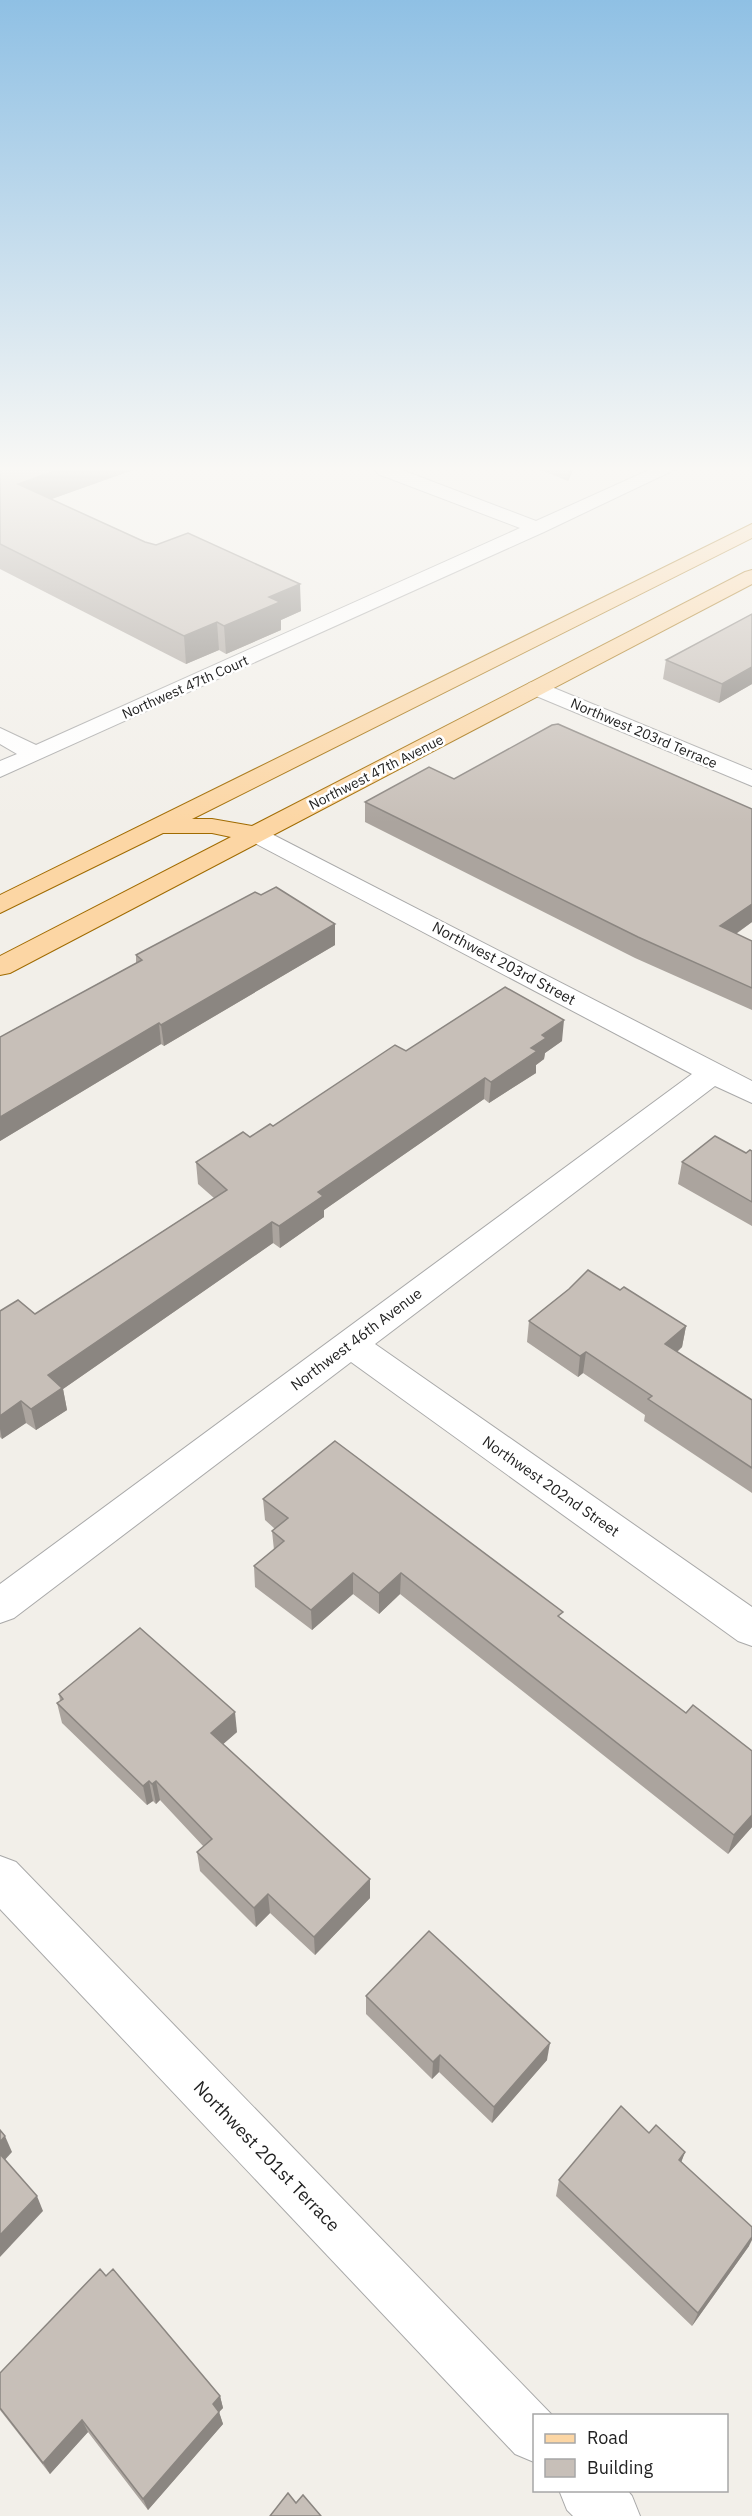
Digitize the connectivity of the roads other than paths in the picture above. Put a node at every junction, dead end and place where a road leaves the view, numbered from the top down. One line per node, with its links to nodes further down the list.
1 (405, 587): 7 (street, Northwest 47th Court)
2 (637, 587): 4 (main road)
3 (730, 587): 5 (main road, Northwest 47th Avenue)
4 (552, 630): 5 (main road); 10 (main road)
5 (537, 688): 9 (street, Northwest 203rd Terrace); 11 (main road, Northwest 47th Avenue)
6 (0, 735): 7 (street)
7 (35, 754): 8 (street, Northwest 47th Court)
8 (0, 770)
9 (752, 779)
10 (154, 828): 11 (main road); 12 (main road)
11 (256, 834): 13 (main road, Northwest 47th Avenue); 14 (street, Northwest 203rd Street)
12 (0, 905)
13 (0, 967)
14 (713, 1072): 15 (street, Northwest 203rd Street); 16 (street, Northwest 46th Avenue)
15 (752, 1093)
16 (350, 1344): 17 (street, Northwest 46th Avenue); 18 (street, Northwest 202nd Street)
17 (0, 1606)
18 (752, 1629)
19 (0, 1877): 20 (street, Northwest 201st Terrace)
20 (533, 2434)
21 (589, 2492): 22 (street)
22 (612, 2516)

